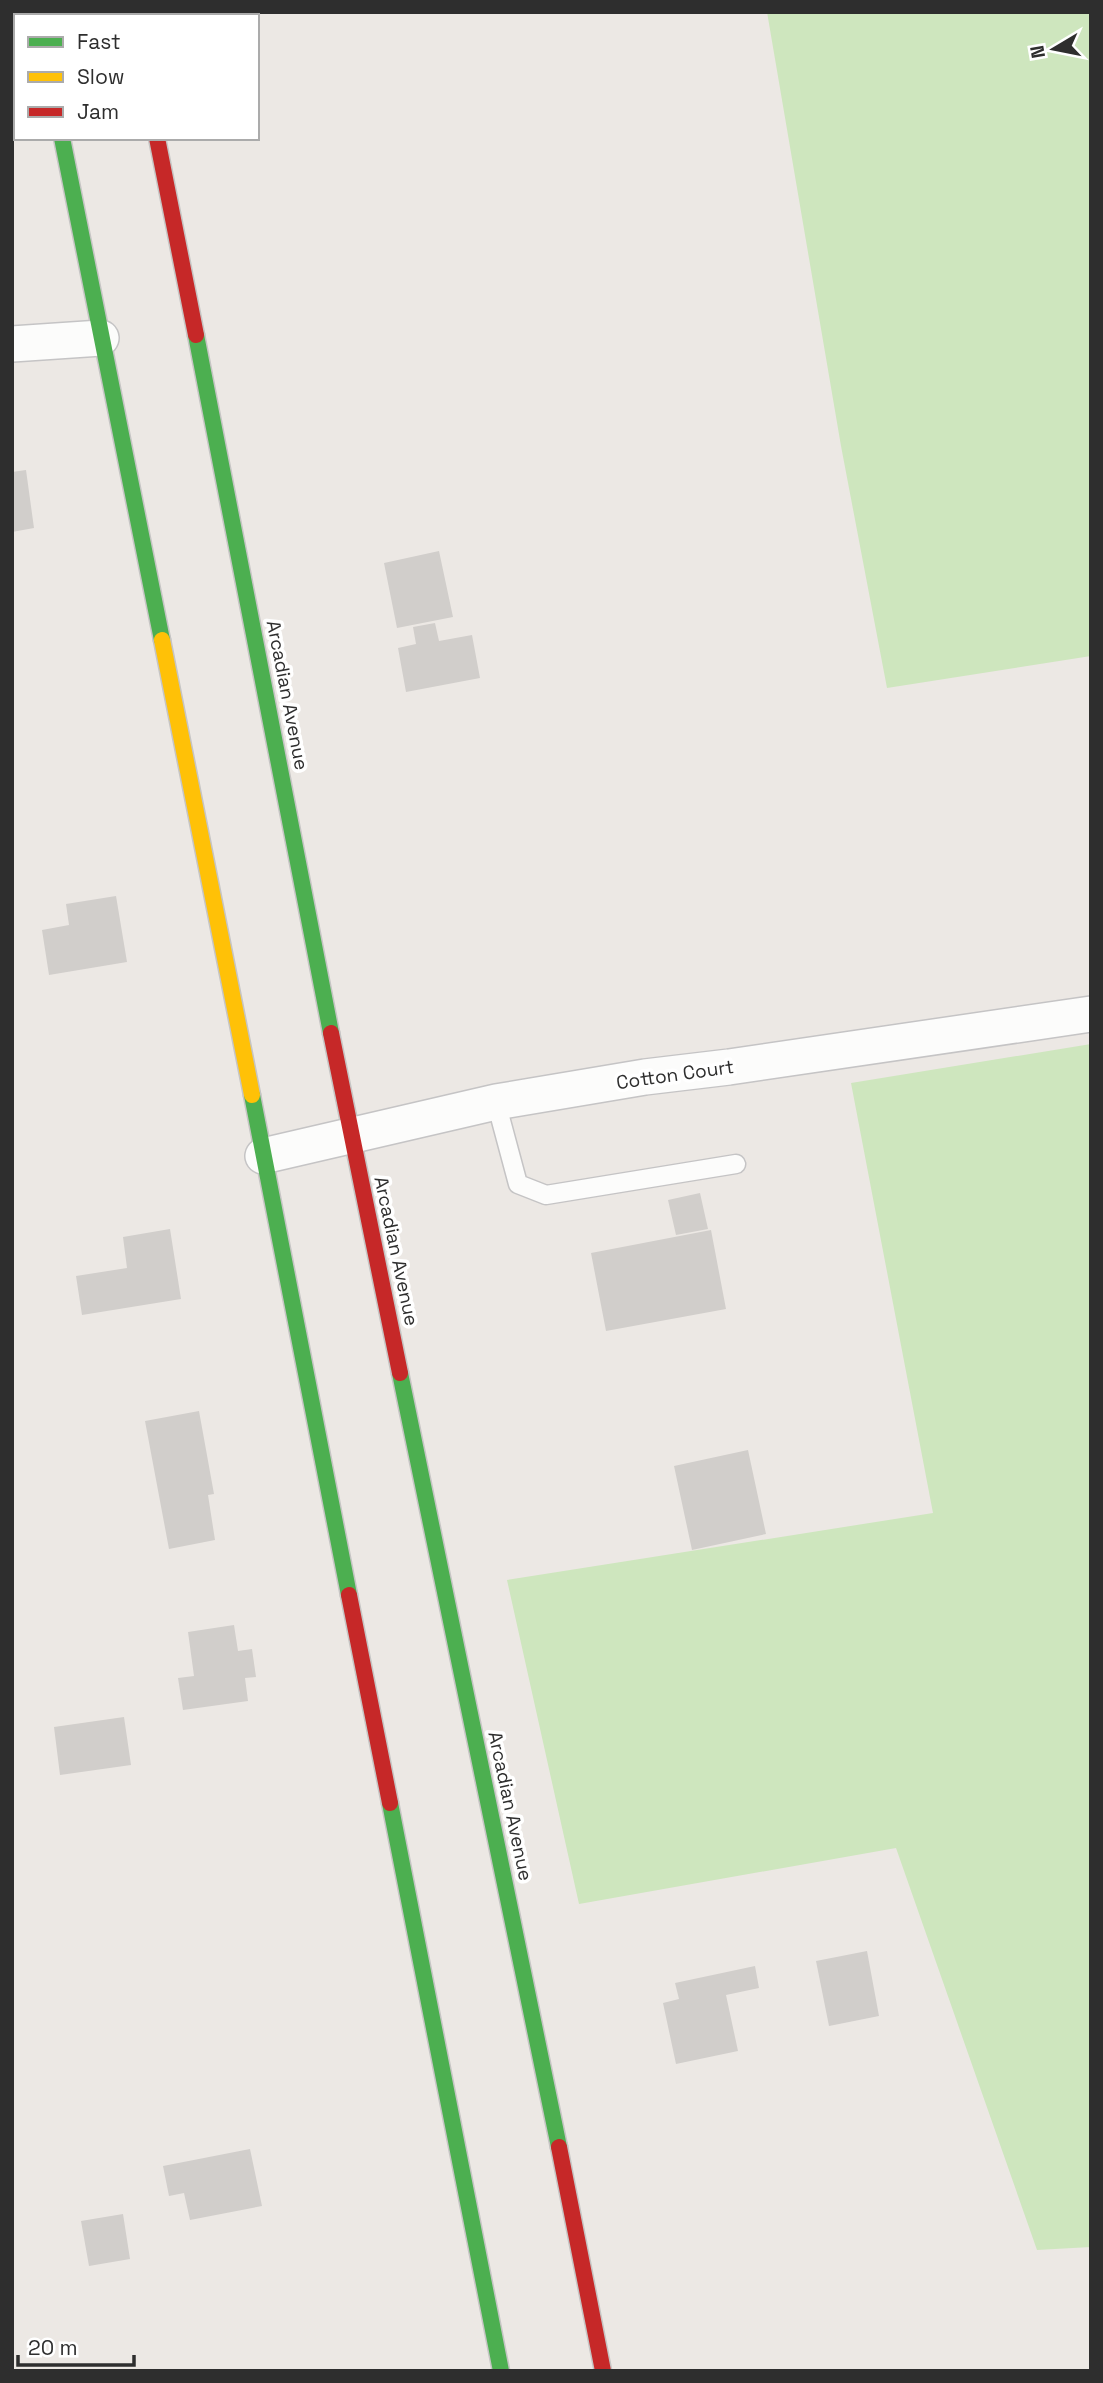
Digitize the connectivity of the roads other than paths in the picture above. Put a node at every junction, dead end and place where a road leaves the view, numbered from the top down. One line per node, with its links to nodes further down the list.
1 (62, 140): 3 (main road)
2 (157, 140): 7 (main road, Arcadian Avenue)
3 (101, 338): 4 (street); 8 (main road)
4 (12, 344)
5 (1091, 1014): 6 (street, Cotton Court)
6 (496, 1102): 7 (street, Cotton Court); 9 (lane)
7 (351, 1135): 8 (street, Cotton Court); 11 (main road, Arcadian Avenue)
8 (263, 1156): 10 (main road)
9 (736, 1164)
10 (501, 2371)
11 (603, 2371)

